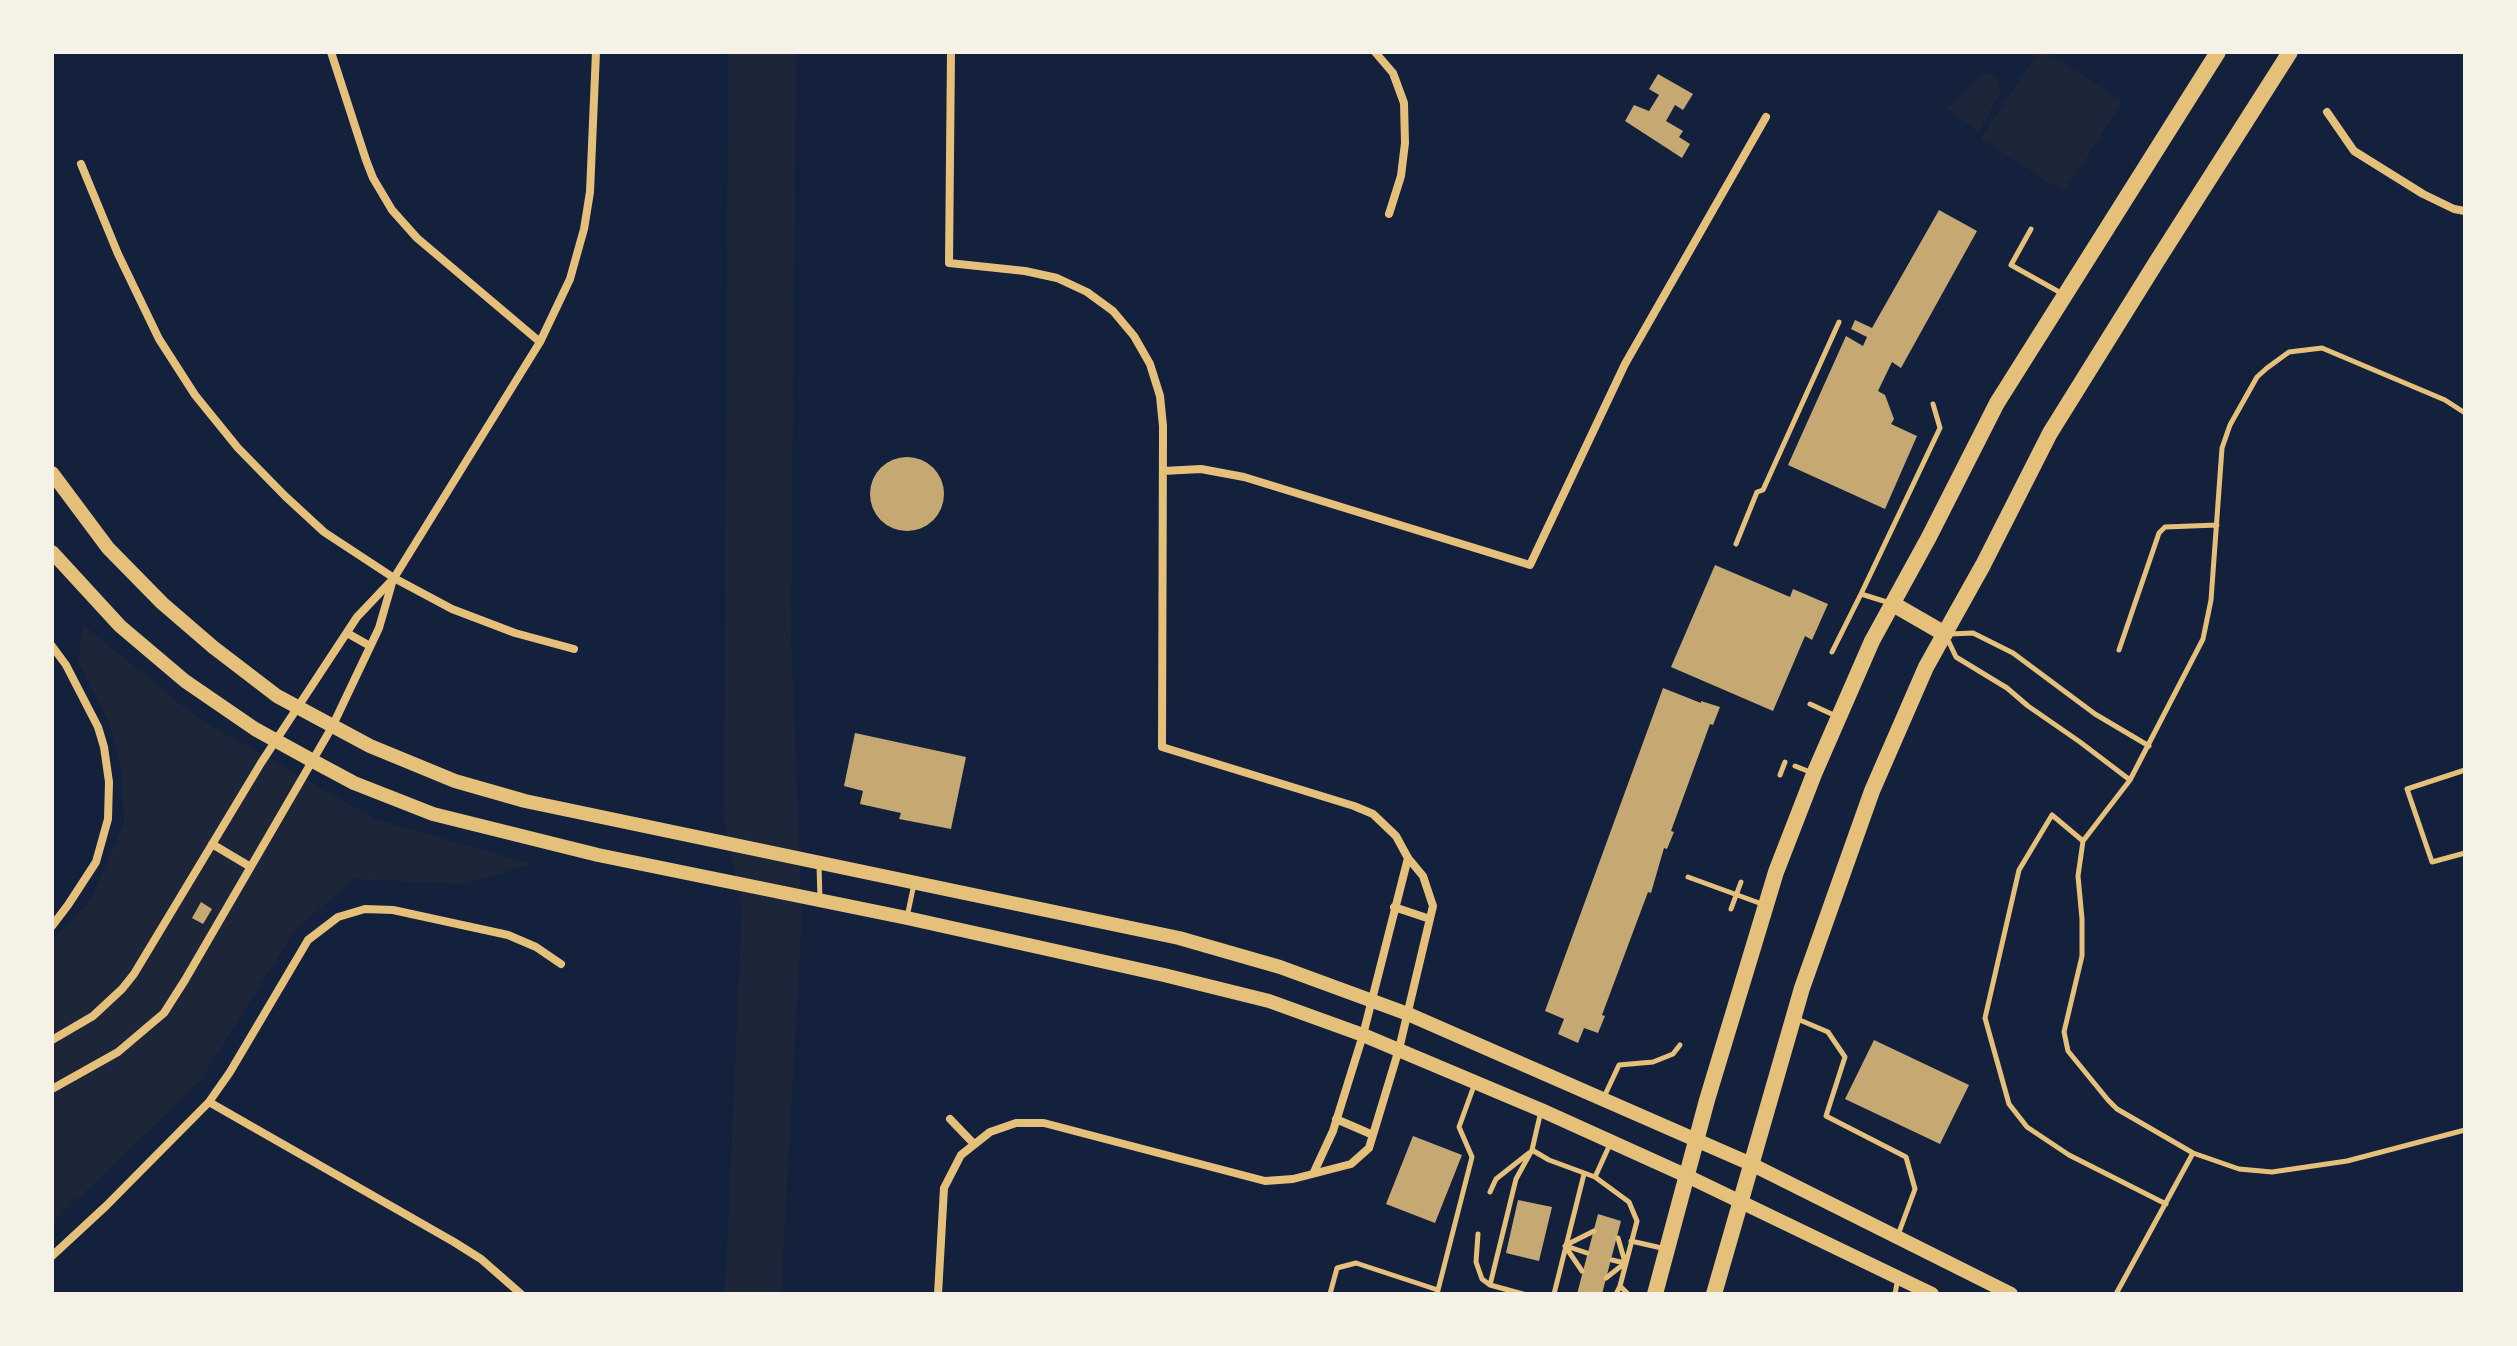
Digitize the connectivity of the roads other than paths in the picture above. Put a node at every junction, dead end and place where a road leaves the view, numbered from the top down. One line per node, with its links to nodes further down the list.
1 (331, 52): 15 (street)
2 (596, 52): 15 (street)
3 (951, 52): 18 (street)
4 (1375, 52): 11 (street)
5 (2218, 52): 13 (main road)
6 (2290, 52): 27 (main road)
7 (2327, 112): 10 (street)
8 (1766, 117): 18 (street)
9 (81, 164): 23 (street)
10 (2465, 211)
11 (1389, 214)
12 (2031, 229): 13 (lane)
13 (2065, 295): 25 (main road)
14 (1839, 322): 21 (lane)
15 (540, 342): 23 (street)
16 (1933, 404): 24 (lane)
17 (2465, 413): 20 (lane)
18 (1163, 471): 49 (street)
19 (52, 473): 34 (main road)
20 (2217, 525): 31 (lane); 38 (lane)
21 (1736, 544)
22 (52, 552): 37 (main road)
23 (394, 578): 26 (street); 29 (street); 30 (street)
24 (1861, 594): 25 (lane); 32 (lane)
25 (1893, 604): 27 (main road); 35 (main road)
26 (347, 633): 29 (street); 34 (street)
27 (1945, 634): 38 (lane); 45 (lane); 66 (main road)
28 (52, 646): 62 (street)
29 (370, 646): 36 (street)
30 (574, 649)
31 (2119, 650)
32 (1832, 652)
33 (1810, 704): 35 (lane)
34 (298, 707): 36 (main road); 37 (street)
35 (1838, 717): 43 (main road)
36 (332, 727): 39 (street); 50 (main road)
37 (277, 741): 39 (main road); 47 (street)
38 (2149, 746): 45 (lane)
39 (313, 761): 51 (street); 56 (main road)
40 (1785, 762): 44 (lane)
41 (1795, 766): 43 (lane)
42 (2465, 770): 48 (lane)
43 (1814, 774): 57 (main road)
44 (1780, 775)
45 (2130, 780): 46 (lane)
46 (2083, 841): 84 (lane); 92 (lane)
47 (212, 844): 51 (street); 68 (street)
48 (2465, 853)
49 (1408, 858): 58 (street); 61 (street)
50 (819, 863): 53 (main road); 56 (lane)
51 (249, 866): 72 (street)
52 (1688, 877): 55 (lane)
53 (914, 882): 60 (lane); 64 (main road)
54 (1741, 882): 55 (lane)
55 (1737, 895): 57 (lane); 59 (lane)
56 (820, 900): 60 (main road)
57 (1766, 906): 80 (main road)
58 (1394, 907): 61 (street); 64 (street)
59 (1731, 909)
60 (907, 918): 67 (main road)
61 (1430, 919): 65 (street)
62 (52, 926)
63 (561, 964): 74 (street)
64 (1371, 1000): 65 (main road); 67 (street)
65 (1408, 1014): 70 (street); 73 (main road)
66 (1794, 1017): 85 (main road); 95 (lane)
67 (1363, 1035): 70 (main road); 77 (street)
68 (52, 1040)
69 (1680, 1045): 73 (lane)
70 (1399, 1049): 71 (main road); 79 (street)
71 (1476, 1082): 75 (main road); 109 (lane)
72 (52, 1089)
73 (1604, 1099): 80 (main road)
74 (209, 1102): 101 (street); 110 (street)
75 (1541, 1110): 81 (main road); 83 (lane)
76 (950, 1119): 82 (street)
77 (1336, 1119): 79 (street); 86 (street)
78 (2465, 1130): 84 (lane)
79 (1373, 1135): 86 (street)
80 (1696, 1140): 85 (main road); 88 (main road)
81 (1611, 1141): 88 (main road); 89 (lane)
82 (974, 1144): 86 (street); 111 (street)
83 (1532, 1150): 87 (lane); 90 (lane); 107 (lane)
84 (2193, 1153): 92 (lane)
85 (1751, 1164): 91 (main road); 95 (main road)
86 (1314, 1172)
87 (1584, 1174): 89 (lane); 98 (lane)
88 (1687, 1176): 91 (main road); 99 (main road)
89 (1595, 1177): 97 (lane)
90 (1490, 1192)
91 (1740, 1201): 106 (main road); 118 (main road)
92 (2166, 1204): 122 (lane)
93 (1594, 1231): 98 (lane)
94 (1478, 1234): 107 (lane)
95 (1897, 1236): 121 (main road)
96 (1618, 1238): 103 (lane)
97 (1631, 1241): 99 (lane); 103 (lane)
98 (1565, 1246): 100 (lane); 104 (lane); 114 (lane)
99 (1667, 1249): 117 (main road)
100 (1587, 1253)
101 (52, 1256)
102 (1612, 1260): 103 (lane)
103 (1626, 1263): 105 (lane); 108 (lane)
104 (1582, 1271)
105 (1606, 1278)
106 (1899, 1278): 119 (lane); 120 (main road)
107 (1490, 1285): 113 (lane)
108 (1620, 1286): 115 (lane); 116 (lane)
109 (1437, 1292): 112 (lane)
110 (521, 1294)
111 (938, 1294)
112 (1330, 1294)
113 (1523, 1294)
114 (1554, 1294)
115 (1616, 1294)
116 (1628, 1294)
117 (1655, 1294)
118 (1714, 1294)
119 (1895, 1294)
120 (1932, 1294)
121 (2011, 1294)
122 (2116, 1294)

